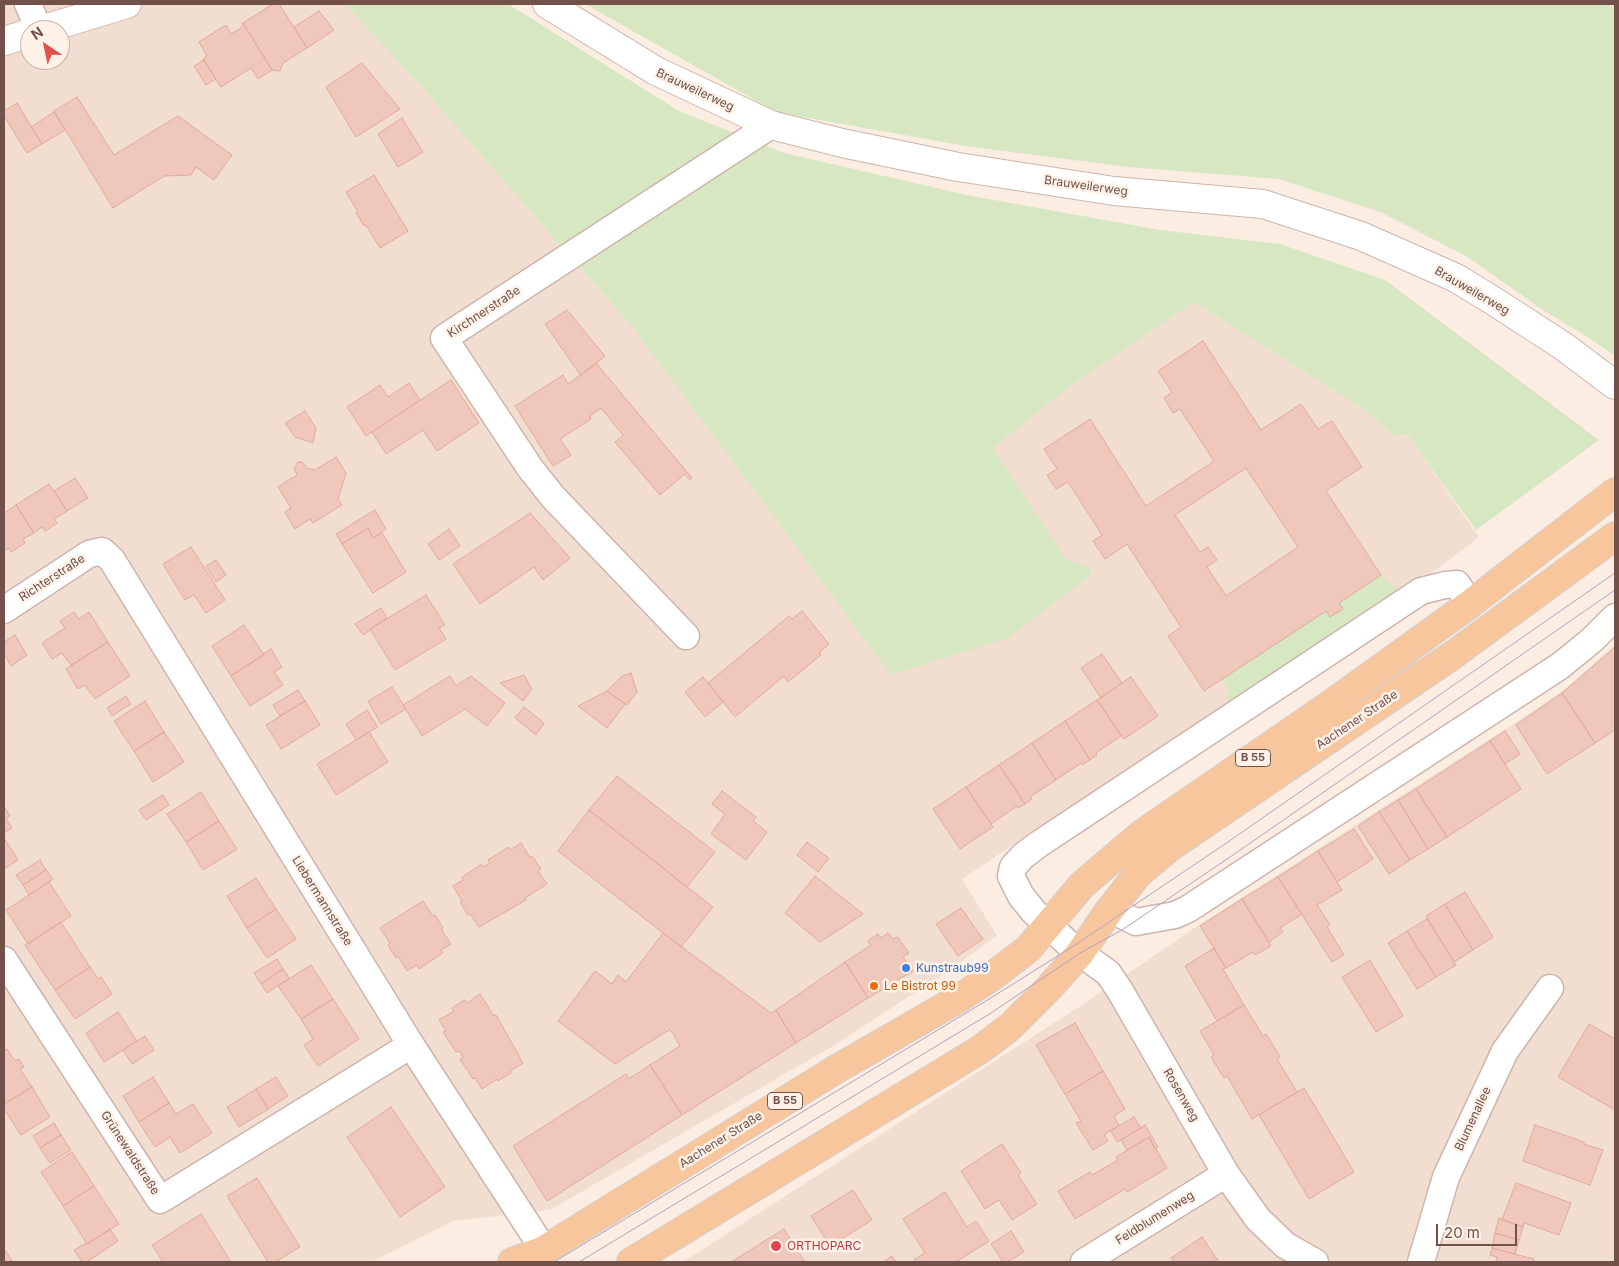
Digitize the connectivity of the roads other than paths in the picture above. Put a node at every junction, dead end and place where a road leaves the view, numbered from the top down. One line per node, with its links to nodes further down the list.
1 (28, 4): 4 (street)
2 (126, 4): 5 (street)
3 (547, 4): 8 (street, Brauweilerweg)
4 (36, 20)
5 (70, 21)
6 (20, 37): 7 (street)
7 (4, 41)
8 (771, 125): 9 (street, Brauweilerweg); 16 (street, Kirchnerstraße)
9 (1615, 385)
10 (1615, 492): 13 (main road, Aachener Straße / B 55)
11 (1615, 536): 17 (main road, Aachener Straße / B 55)
12 (102, 552): 14 (street, Richterstraße); 22 (street, Liebermannstraße)
13 (1464, 594): 18 (main road, Aachener Straße / B 55); 18 (street, Aachener Straße)
14 (4, 610)
15 (1615, 617): 17 (street)
16 (686, 636)
17 (1108, 912): 19 (main road, Aachener Straße / B 55)
18 (1048, 926): 19 (street, Rosenweg); 24 (main road, Aachener Straße / B 55)
19 (1080, 953): 23 (street, Rosenweg); 26 (main road, Aachener Straße / B 55)
20 (4, 960): 22 (street, Grünewaldstraße)
21 (1550, 988): 29 (street, Blumenallee)
22 (411, 1045): 24 (street, Liebermannstraße)
23 (1226, 1174): 27 (street, Feldblumenweg); 28 (street, Rosenweg)
24 (544, 1250): 25 (main road, Aachener Straße / B 55)
25 (512, 1262)
26 (631, 1262)
27 (1084, 1262)
28 (1315, 1262)
29 (1420, 1262)

